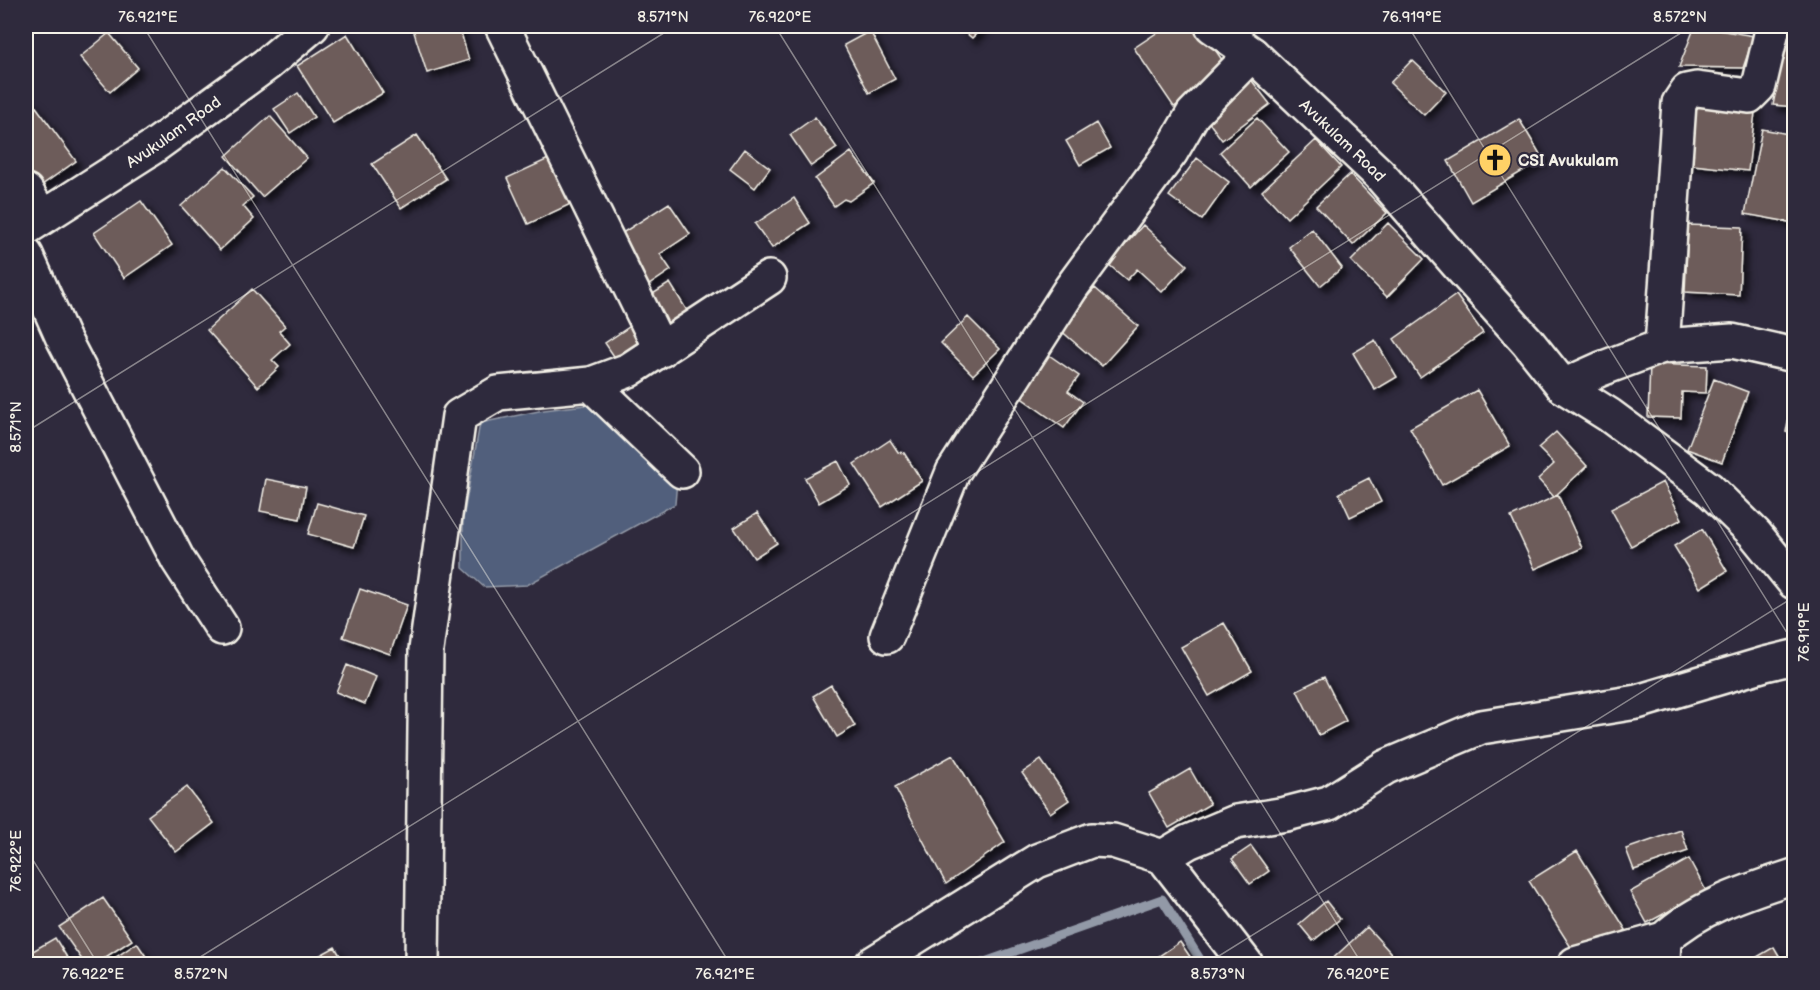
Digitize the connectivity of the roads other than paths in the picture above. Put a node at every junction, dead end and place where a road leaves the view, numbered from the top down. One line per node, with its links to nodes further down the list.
1 (312, 26): 6 (street, Avukulam Road)
2 (502, 26): 10 (street)
3 (1212, 26): 5 (street, Avukulam Road)
4 (1773, 26): 9 (street)
5 (1252, 54): 13 (street, Avukulam Road); 17 (street)
6 (31, 212)
7 (26, 255): 16 (street)
8 (769, 278): 10 (street)
9 (1662, 346): 11 (street); 13 (street)
10 (661, 350): 12 (street)
11 (1794, 355)
12 (591, 384): 14 (street); 22 (street)
13 (1563, 386): 15 (street, Avukulam Road)
14 (682, 471)
15 (1794, 582)
16 (222, 628)
17 (887, 636)
18 (1794, 657): 19 (street)
19 (1163, 857): 23 (street); 24 (street)
20 (1794, 876): 21 (street)
21 (1665, 952): 25 (street)
22 (422, 964)
23 (873, 964)
24 (1246, 964)
25 (1575, 964)

